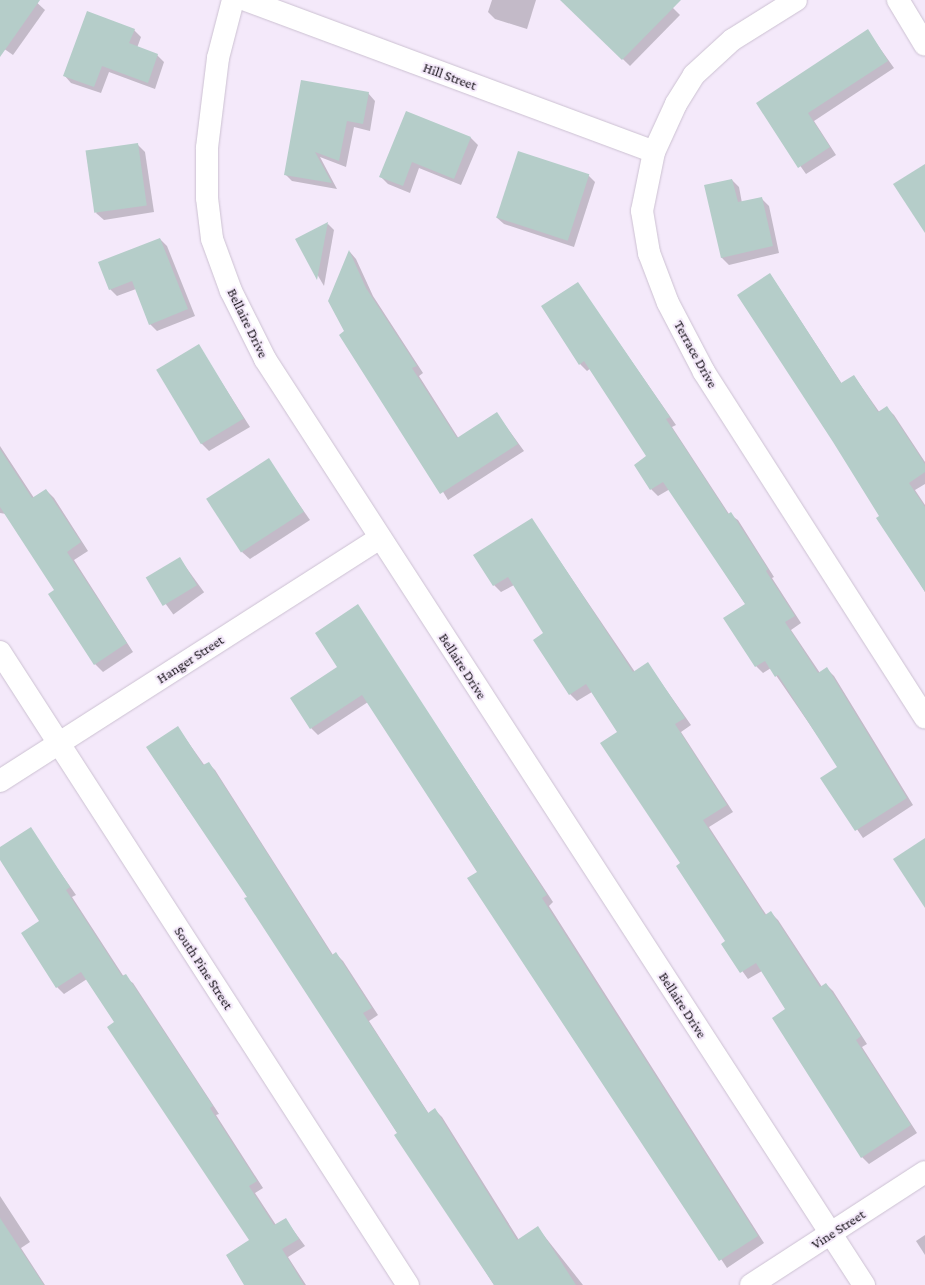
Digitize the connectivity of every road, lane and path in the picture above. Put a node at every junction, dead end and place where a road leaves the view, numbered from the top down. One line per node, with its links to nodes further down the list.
1 (233, 0): 7 (street, Bellaire Drive)
2 (246, 0): 6 (street, Hill Street)
3 (796, 0): 6 (street, Terrace Drive)
4 (898, 0): 5 (street)
5 (925, 45)
6 (654, 152): 9 (street, Terrace Drive)
7 (380, 538): 10 (street, Hanger Street); 13 (street, Bellaire Drive)
8 (0, 652): 10 (street, South Pine Street)
9 (925, 716)
10 (59, 743): 11 (street, Hanger Street); 14 (street, South Pine Street)
11 (0, 781)
12 (925, 1172): 13 (street, Vine Street)
13 (831, 1233): 15 (street, Vine Street); 16 (street, Bellaire Drive)
14 (408, 1285)
15 (751, 1285)
16 (864, 1285)

